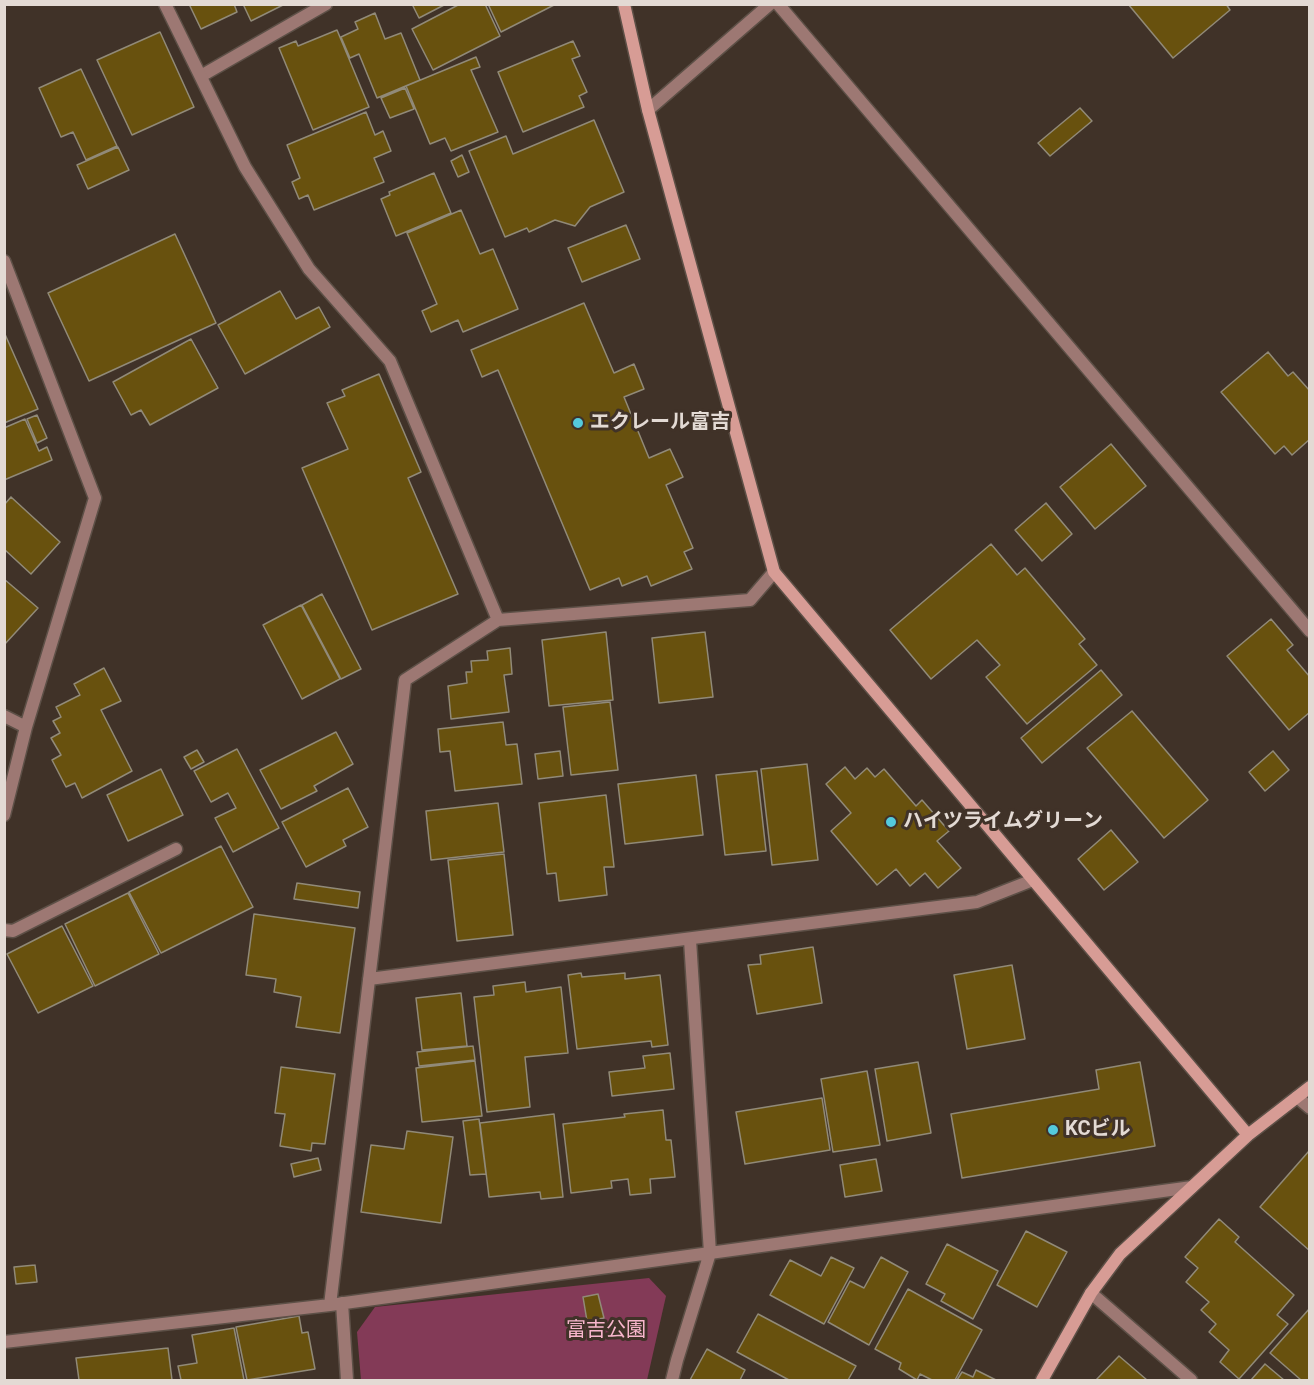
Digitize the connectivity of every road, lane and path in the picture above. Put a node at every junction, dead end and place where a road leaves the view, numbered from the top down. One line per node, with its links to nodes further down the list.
1 (165, 4): 6 (street)
2 (326, 4): 6 (street)
3 (624, 4): 7 (street)
4 (770, 4): 7 (street)
5 (778, 4): 11 (street)
6 (201, 76): 10 (street)
7 (648, 110): 9 (street)
8 (4, 261): 13 (street)
9 (774, 572): 10 (street); 16 (street)
10 (498, 620): 19 (street)
11 (1310, 631)
12 (4, 716): 13 (street)
13 (26, 727): 14 (street)
14 (4, 815)
15 (176, 849): 17 (street)
16 (1033, 880): 18 (street); 23 (street)
17 (4, 930)
18 (690, 940): 19 (street); 25 (street)
19 (369, 979): 27 (street)
20 (1310, 1087): 21 (street)
21 (1297, 1097): 22 (street); 23 (street)
22 (1310, 1108)
23 (1248, 1136): 24 (street)
24 (1192, 1187): 25 (street); 26 (street)
25 (710, 1253): 27 (street); 30 (street)
26 (1091, 1293): 31 (street); 32 (street)
27 (336, 1304): 28 (street); 29 (street)
28 (4, 1342)
29 (346, 1380)
30 (672, 1380)
31 (1042, 1380)
32 (1191, 1380)

